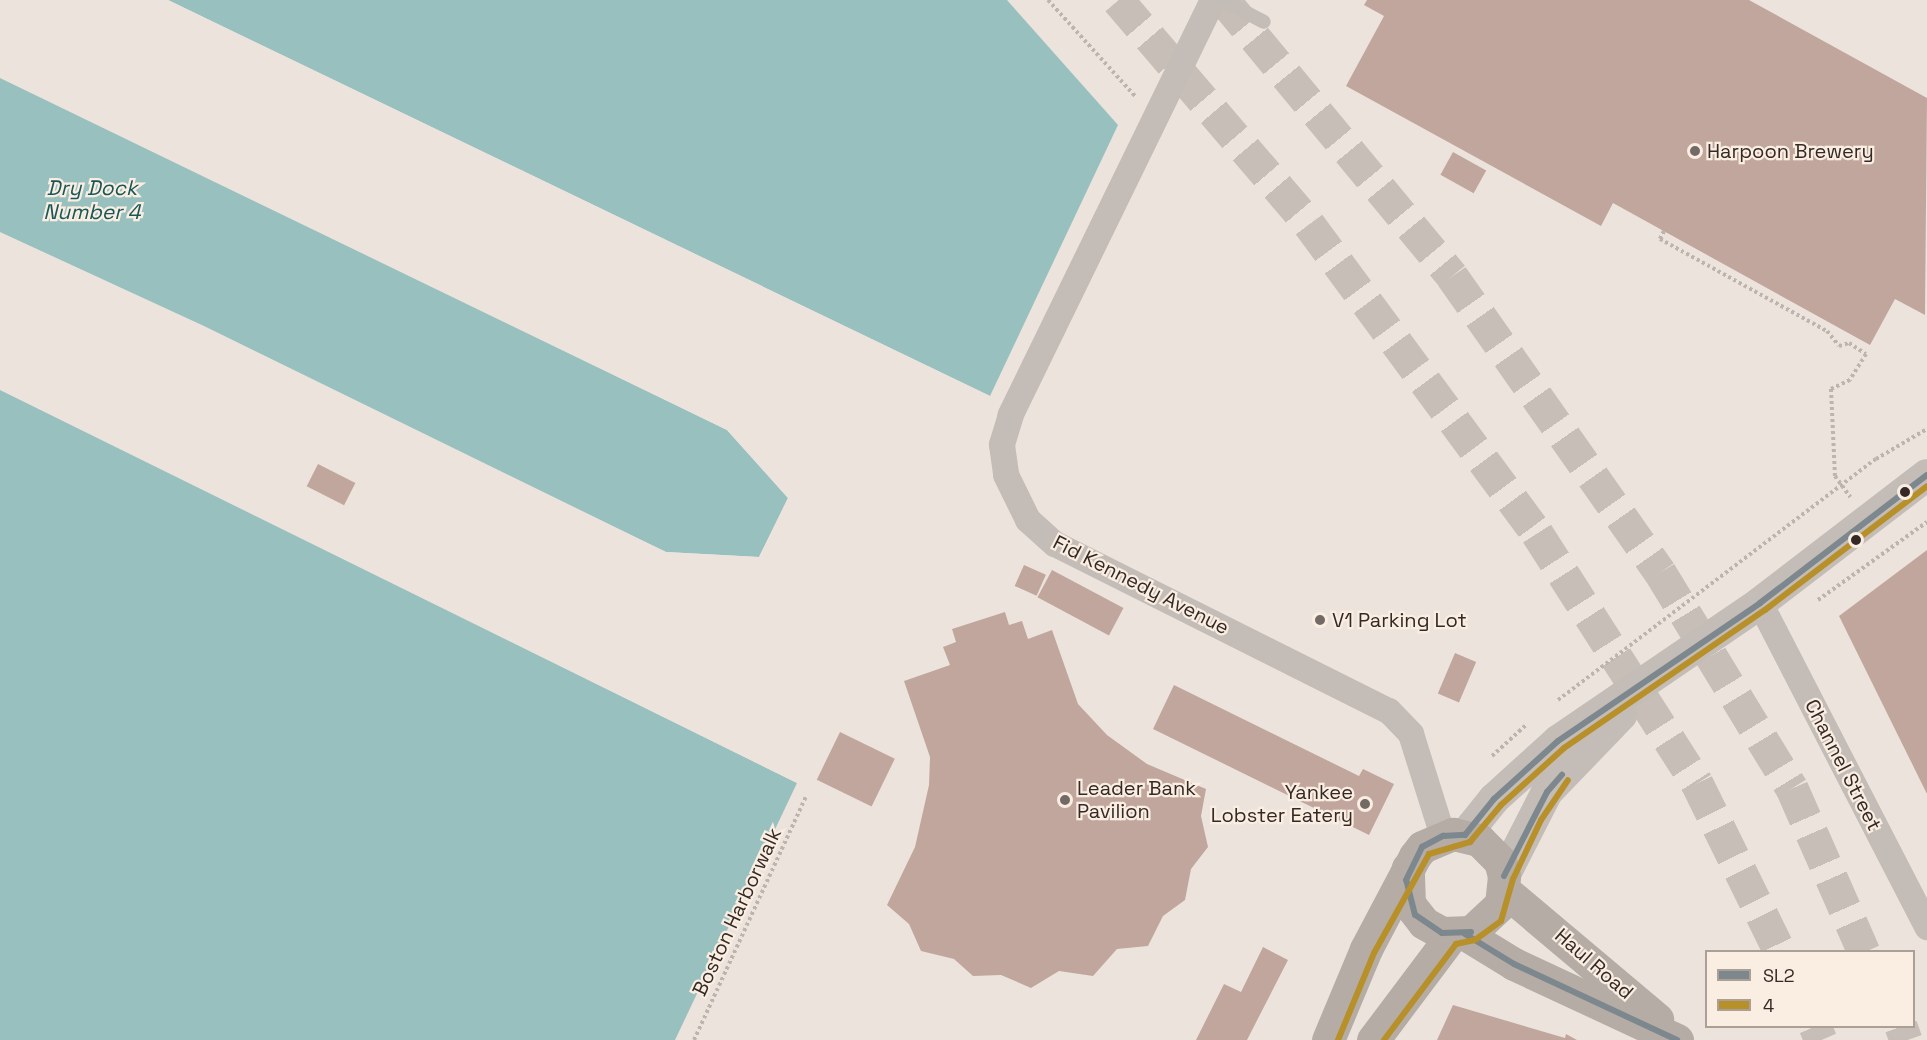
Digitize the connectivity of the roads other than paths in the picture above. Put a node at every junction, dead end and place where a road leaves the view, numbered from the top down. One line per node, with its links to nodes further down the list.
1 (1213, 0): 7 (street, Fid Kennedy Avenue)
2 (1222, 0): 3 (lane)
3 (1264, 22)
4 (1927, 475): 5 (street)
5 (1760, 603): 6 (street); 10 (street, Channel Street)
6 (1668, 668): 7 (street); 9 (street)
7 (1454, 836): 8 (main road); 9 (main road)
8 (1408, 868): 11 (main road); 12 (main road)
9 (1504, 883): 11 (main road); 14 (main road, Haul Road)
10 (1927, 927)
11 (1458, 935): 13 (main road); 14 (main road, Haul Road)
12 (1328, 1040)
13 (1373, 1040)
14 (1679, 1040)

